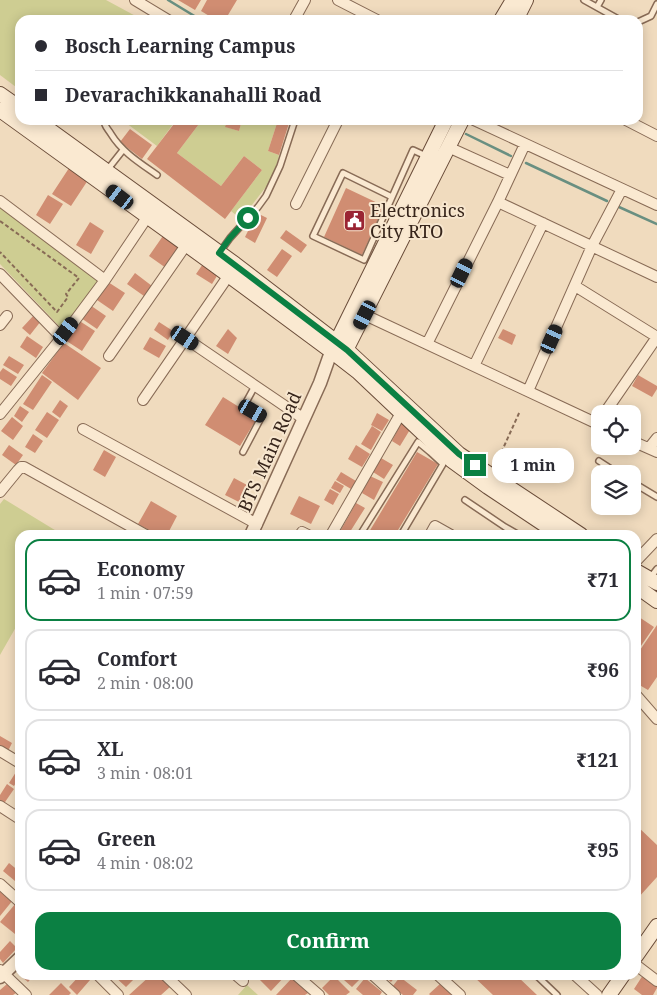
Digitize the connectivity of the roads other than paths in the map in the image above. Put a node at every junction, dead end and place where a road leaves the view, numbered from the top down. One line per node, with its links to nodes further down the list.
1 (135, 0): 10 (street)
2 (305, 0): 11 (street)
3 (338, 0): 12 (street)
4 (512, 0): 13 (main road)
5 (526, 0): 14 (main road)
6 (584, 0): 9 (lane)
7 (601, 0): 9 (lane)
8 (657, 4): 16 (lane)
9 (597, 7): 15 (lane)
10 (160, 15)
11 (297, 15)
12 (366, 15)
13 (504, 15)
14 (518, 15)
15 (611, 15)
16 (643, 20)
17 (0, 94): 18 (main road)
18 (15, 104)
19 (0, 110): 20 (main road)
20 (15, 120)
21 (22, 125): 44 (main road)
22 (43, 125): 35 (main road)
23 (105, 125): 33 (lane)
24 (293, 125): 48 (lane)
25 (336, 125): 42 (street)
26 (444, 125): 34 (main road)
27 (460, 125): 32 (main road)
28 (485, 125): 31 (street)
29 (636, 125): 30 (street)
30 (657, 136)
31 (525, 144): 37 (street); 38 (street)
32 (448, 148): 37 (street); 54 (main road)
33 (123, 150): 35 (lane); 36 (lane)
34 (428, 157): 39 (lane); 61 (main road)
35 (106, 172): 44 (main road)
36 (157, 175)
37 (510, 175): 41 (street)
38 (622, 189): 43 (street); 47 (street)
39 (392, 196): 39 (lane)
40 (0, 202): 52 (street)
41 (498, 202): 45 (street); 60 (street)
42 (296, 204)
43 (657, 206)
44 (151, 212): 46 (main road); 48 (main road); 52 (street)
45 (543, 223): 47 (street); 63 (street)
46 (186, 245): 50 (main road); 62 (street)
47 (592, 246): 51 (street); 53 (street)
48 (219, 253): 61 (main road)
49 (0, 274): 58 (street)
50 (229, 276): 59 (street); 61 (main road)
51 (657, 277)
52 (105, 280): 58 (street)
53 (575, 286): 57 (street); 65 (street)
54 (365, 315): 60 (street); 61 (main road)
55 (7, 316): 56 (street)
56 (0, 326)
57 (657, 337): 67 (street)
58 (62, 338): 69 (street)
59 (185, 338): 64 (street); 66 (street)
60 (427, 344): 63 (street)
61 (339, 351): 68 (main road); 70 (street, BTS Main Road); 93 (main road)
62 (109, 356)
63 (474, 366): 65 (street)
64 (256, 386): 70 (street); 77 (lane)
65 (528, 391): 71 (street)
66 (143, 400)
67 (610, 405)
68 (401, 413): 75 (main road); 86 (street)
69 (0, 414)
70 (304, 419): 84 (street, BTS Main Road)
71 (591, 419)
72 (83, 429): 84 (street)
73 (657, 438): 76 (street)
74 (641, 445): 76 (street)
75 (433, 450): 87 (lane); 88 (lane); 92 (main road)
76 (653, 450)
77 (243, 452)
78 (599, 461): 79 (lane)
79 (605, 465)
80 (641, 487): 82 (lane)
81 (0, 492): 85 (street)
82 (657, 497)
83 (465, 500): 91 (lane)
84 (254, 529)
85 (137, 530)
86 (334, 530)
87 (363, 530)
88 (404, 530)
89 (433, 530): 90 (street)
90 (443, 530)
91 (511, 530)
92 (552, 530)
93 (574, 530)
94 (657, 539): 95 (street)
95 (641, 556)
96 (641, 572): 97 (main road)
97 (655, 577)
98 (641, 591): 99 (main road)
99 (657, 601)
100 (641, 701): 101 (street)
101 (657, 719)
102 (0, 751): 103 (street)
103 (15, 760)
104 (0, 806): 105 (street)
105 (15, 816)
106 (0, 884): 107 (street)
107 (15, 898)
108 (657, 926): 109 (main road)
109 (641, 949)
110 (15, 962): 112 (street)
111 (641, 970): 121 (street)
112 (1, 974): 122 (street)
113 (103, 980): 123 (street)
114 (170, 980): 124 (street)
115 (302, 980): 125 (street)
116 (379, 980): 126 (street)
117 (444, 980): 127 (street)
118 (541, 980): 128 (lane)
119 (580, 980): 129 (street)
120 (620, 980): 130 (main road)
121 (657, 981)
122 (26, 995)
123 (118, 995)
124 (186, 995)
125 (319, 995)
126 (396, 995)
127 (460, 995)
128 (557, 995)
129 (597, 995)
130 (609, 995)

